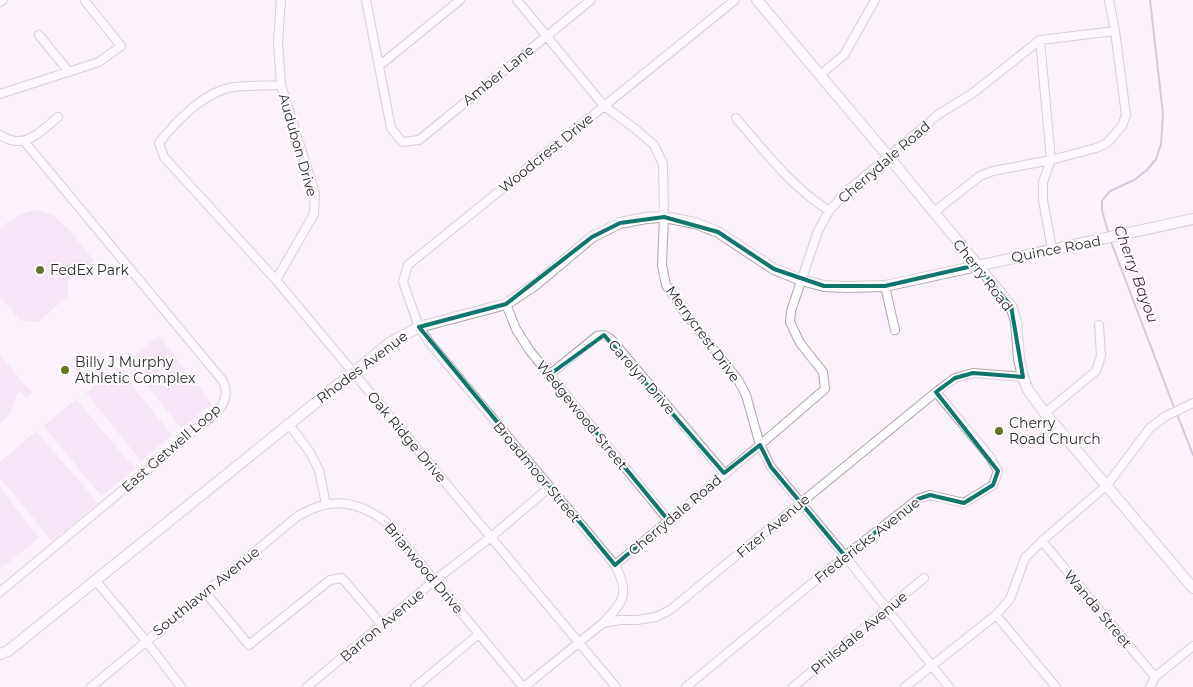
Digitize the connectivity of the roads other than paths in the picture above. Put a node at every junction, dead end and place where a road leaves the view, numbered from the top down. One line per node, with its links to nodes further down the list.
1 (282, 0): 18 (street, Audubon Drive)
2 (366, 0): 15 (street)
3 (460, 0): 15 (street)
4 (517, 0): 13 (street, Merrycrest Drive)
5 (591, 0): 13 (street, Amber Lane)
6 (735, 0): 20 (street, Woodcrest Drive)
7 (758, 0): 17 (main road, Cherry Road)
8 (875, 0): 17 (street)
9 (1109, 0): 11 (street)
10 (85, 1): 16 (street)
11 (1115, 31): 14 (street); 26 (street)
12 (39, 35): 16 (street)
13 (547, 36): 15 (street, Amber Lane); 20 (street, Merrycrest Drive)
14 (1040, 40): 25 (street, Cherrydale Road); 26 (street)
15 (379, 66)
16 (69, 72): 19 (street)
17 (820, 75): 25 (main road, Cherry Road)
18 (281, 85): 33 (street, Audubon Drive); 33 (street, Oak Ridge Drive)
19 (0, 92)
20 (604, 106): 29 (street, Merrycrest Drive); 38 (street, Woodcrest Drive)
21 (58, 116): 24 (street)
22 (736, 118): 27 (street)
23 (0, 135): 24 (street)
24 (24, 141): 62 (street, East Getwell Loop)
25 (888, 156): 27 (street, Cherrydale Road); 28 (main road, Cherry Road)
26 (1051, 160): 28 (street); 31 (street)
27 (829, 211): 34 (street, Cherrydale Road)
28 (934, 212): 32 (main road, Cherry Road)
29 (664, 217): 34 (main road, Rhodes Avenue); 36 (main road, Rhodes Avenue); 47 (street, Merrycrest Drive)
30 (1193, 219): 31 (main road, Quince Road)
31 (1052, 249): 32 (main road, Quince Road)
32 (977, 265): 35 (main road, Rhodes Avenue); 42 (main road, Cherry Road)
33 (276, 280): 40 (street, Oak Ridge Drive)
34 (801, 280): 35 (main road, Rhodes Avenue); 47 (street, Cherrydale Road)
35 (885, 286): 39 (street)
36 (506, 304): 38 (main road, Rhodes Avenue); 41 (street, Wedgewood Street)
37 (1099, 325): 45 (street)
38 (419, 327): 40 (main road, Rhodes Avenue); 50 (street, Broadmoor Street)
39 (895, 330)
40 (354, 372): 46 (main road, Rhodes Avenue); 54 (street, Oak Ridge Drive)
41 (549, 375): 48 (street, Carolyn Drive); 53 (street, Wedgewood Street)
42 (1023, 377): 43 (street, Fizer Avenue); 45 (main road, Cherry Road)
43 (936, 392): 51 (street, Fizer Avenue); 56 (street, Fredericks Avenue)
44 (1193, 403): 49 (street)
45 (1046, 413): 49 (main road, Cherry Road)
46 (288, 423): 52 (street); 60 (main road, Rhodes Avenue)
47 (760, 445): 48 (street, Cherrydale Road); 51 (street, Merrycrest Drive)
48 (724, 473): 53 (street, Cherrydale Road)
49 (1107, 485): 55 (street); 61 (main road, Cherry Road)
50 (550, 488): 54 (street, Barron Avenue); 57 (street, Broadmoor Street)
51 (800, 503): 56 (street, Merrycrest Drive); 66 (street, Fizer Avenue)
52 (326, 504): 59 (street, Briarwood Drive); 63 (street, Southlawn Avenue)
53 (668, 520): 57 (street, Cherrydale Road)
54 (491, 537): 59 (street, Barron Avenue); 70 (street, Oak Ridge Drive)
55 (1042, 541): 65 (street); 74 (street, Wanda Street)
56 (845, 556): 64 (street, Merrycrest Drive); 81 (street, Fredericks Avenue)
57 (615, 565): 66 (street, Broadmoor Street)
58 (924, 578): 64 (street, Philsdale Avenue)
59 (435, 580): 67 (street, Barron Avenue); 68 (street, Briarwood Drive)
60 (96, 581): 69 (street); 72 (main road, Rhodes Avenue)
61 (1193, 588)
62 (0, 592)
63 (205, 592): 67 (street); 69 (street, Southlawn Avenue)
64 (887, 609): 73 (street, Merrycrest Drive); 82 (street, Philsdale Avenue)
65 (996, 614): 73 (street); 85 (street)
66 (603, 623): 70 (street, Fizer Avenue)
67 (382, 625): 77 (street, Barron Avenue)
68 (479, 634): 78 (street); 79 (street, Briarwood Drive)
69 (146, 641): 75 (street, Southlawn Avenue); 76 (street)
70 (579, 641): 79 (street, Fizer Avenue); 80 (street, Oak Ridge Drive)
71 (1193, 646): 74 (street)
72 (0, 654)
73 (931, 665): 83 (street); 84 (street, Merrycrest Drive)
74 (1155, 677): 86 (street)
75 (91, 687)
76 (181, 687)
77 (307, 687)
78 (415, 687)
79 (524, 687)
80 (616, 687)
81 (686, 687)
82 (793, 687)
83 (905, 687)
84 (949, 687)
85 (1056, 687)
86 (1150, 687)

